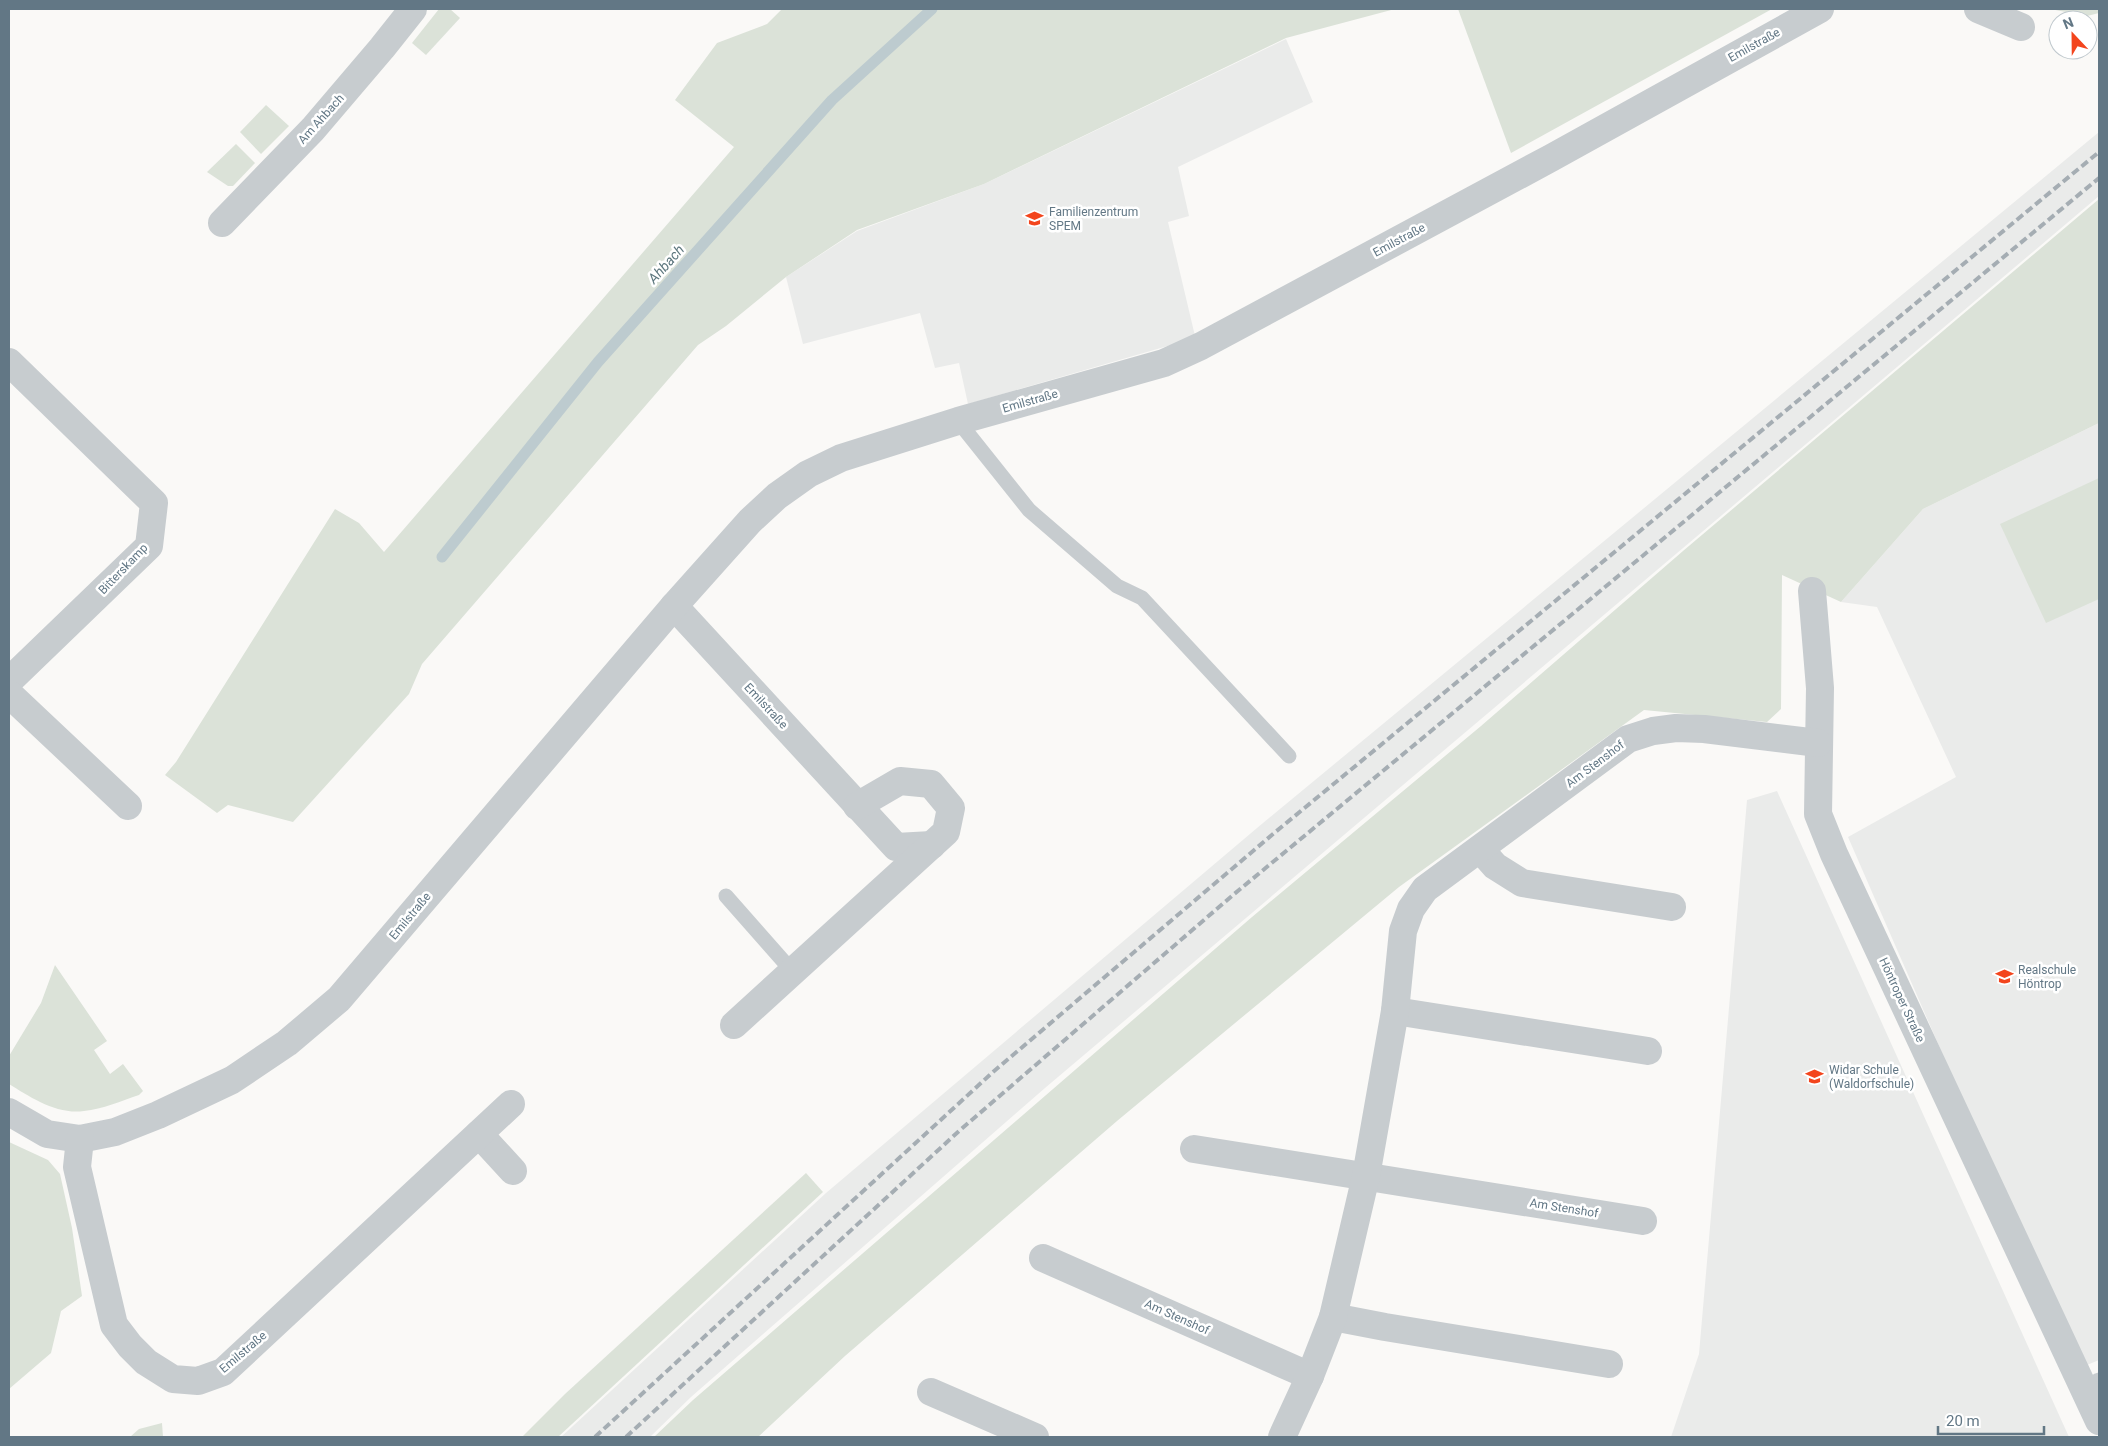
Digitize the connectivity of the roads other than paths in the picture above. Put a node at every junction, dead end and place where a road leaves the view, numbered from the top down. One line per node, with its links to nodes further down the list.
1 (413, 9): 5 (street, Am Ahbach)
2 (1820, 9): 7 (street, Emilstraße)
3 (1978, 9): 4 (street)
4 (2021, 28)
5 (222, 223)
6 (9, 362): 10 (street, Bitterskamp)
7 (958, 421): 9 (street, Emilstraße); 13 (lane)
8 (1812, 591): 12 (street, Höntroper Straße)
9 (674, 606): 15 (street, Emilstraße); 27 (street, Emilstraße)
10 (9, 681)
11 (9, 694): 14 (street)
12 (1818, 743): 17 (street, Am Stenshof); 36 (street, Höntroper Straße)
13 (1289, 756)
14 (128, 806)
15 (857, 806): 16 (street, Emilstraße); 16 (street)
16 (932, 845): 20 (street)
17 (1480, 849): 19 (street); 21 (street, Am Stenshof)
18 (726, 896): 20 (lane)
19 (1672, 907)
20 (793, 972): 22 (street)
21 (1394, 1011): 23 (street); 30 (street, Am Stenshof)
22 (734, 1025)
23 (1648, 1051)
24 (511, 1104): 26 (street, Emilstraße)
25 (9, 1112): 27 (street, Emilstraße)
26 (479, 1134): 27 (street, Emilstraße); 29 (street)
27 (80, 1138)
28 (1194, 1149): 30 (street, Am Stenshof)
29 (512, 1171)
30 (1366, 1176): 31 (street, Am Stenshof); 33 (street, Am Stenshof)
31 (1643, 1221)
32 (1043, 1258): 35 (street, Am Stenshof)
33 (1333, 1316): 34 (street); 35 (street, Am Stenshof)
34 (1608, 1364)
35 (1310, 1376): 39 (street, Am Stenshof)
36 (2091, 1383): 38 (street, Höntroper Straße)
37 (931, 1392): 40 (street)
38 (2099, 1421)
39 (1285, 1436)
40 (1035, 1437)

